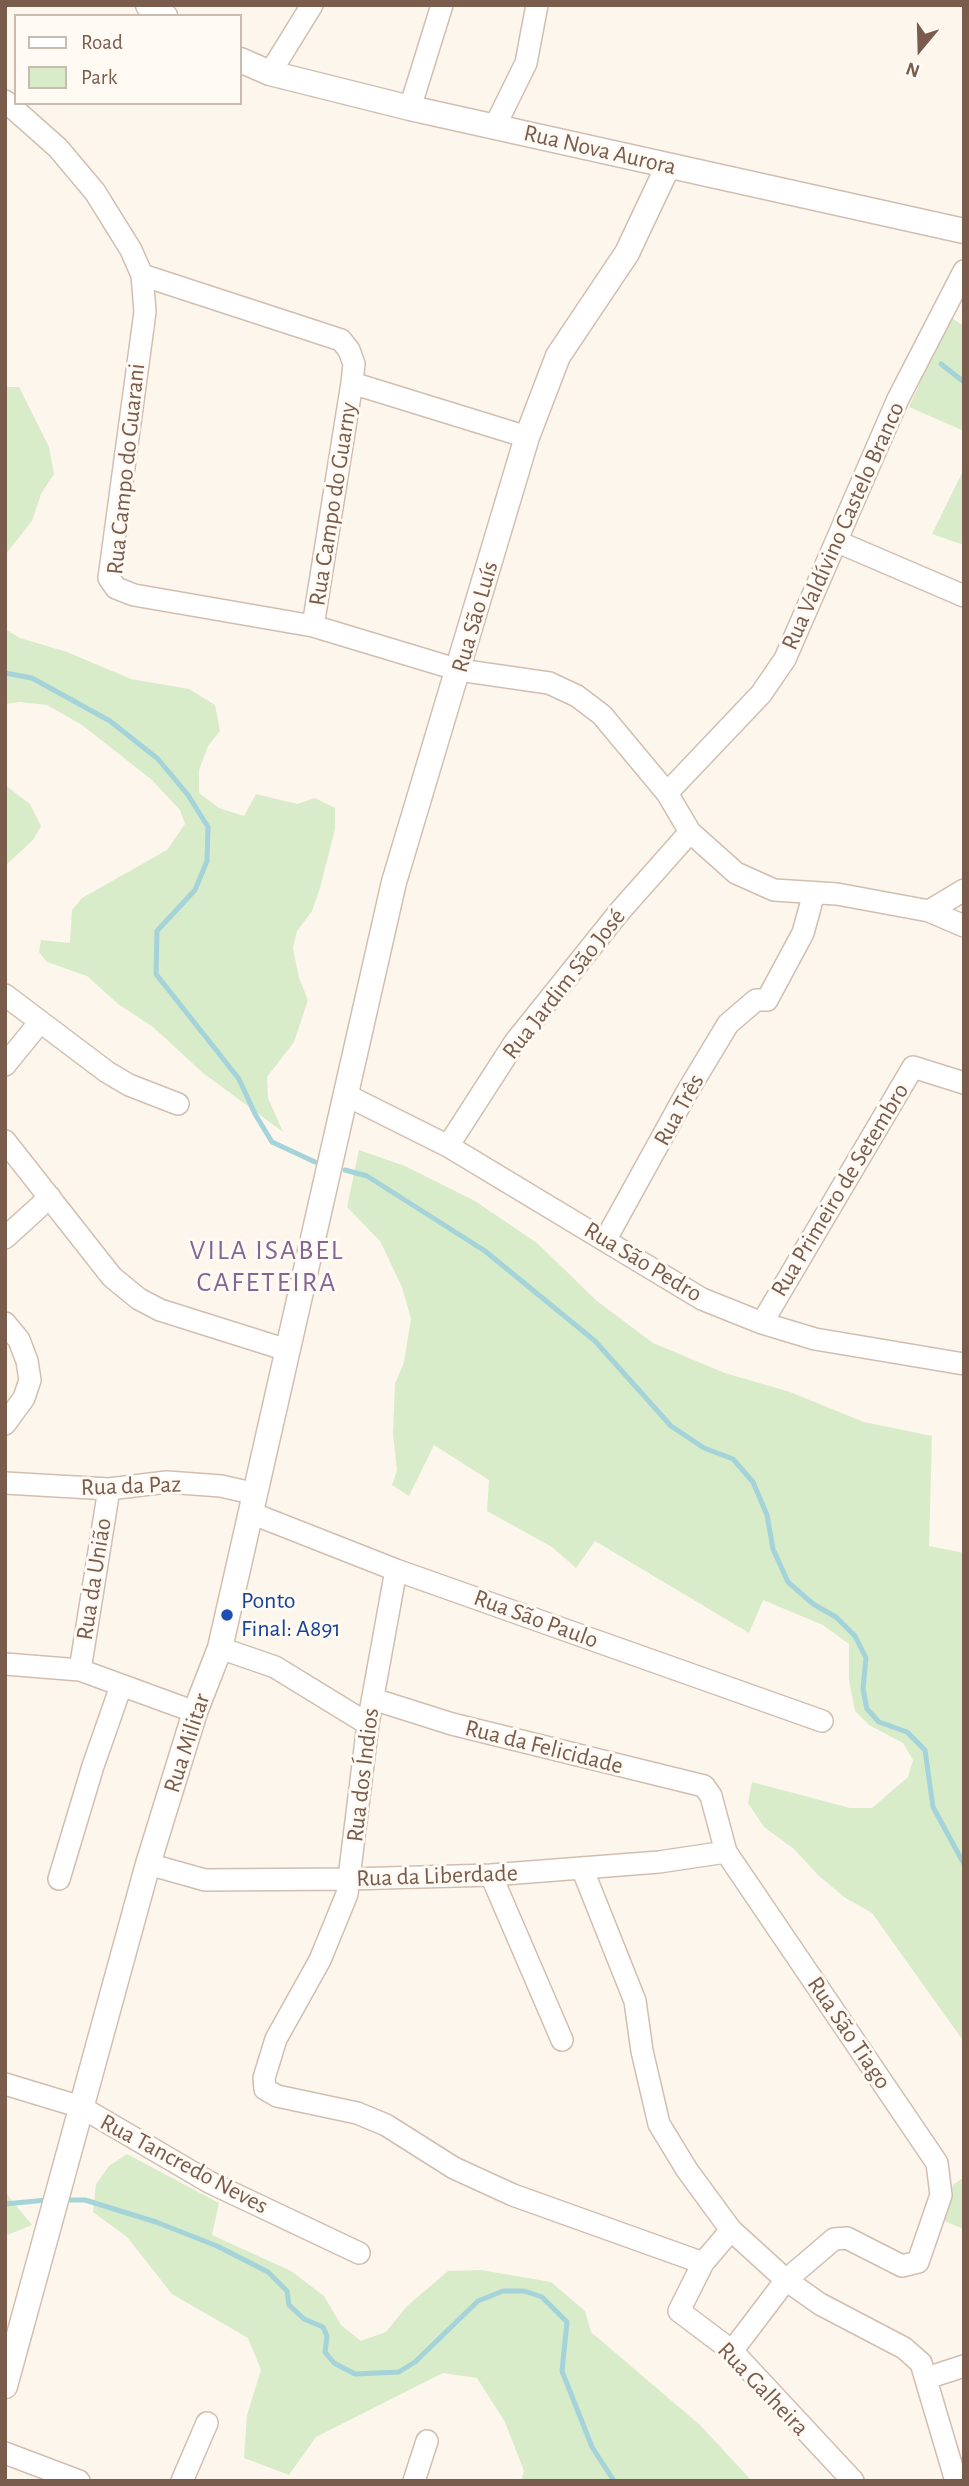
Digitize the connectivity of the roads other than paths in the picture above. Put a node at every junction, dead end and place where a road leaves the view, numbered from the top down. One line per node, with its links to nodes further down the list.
1 (312, 5): 5 (street)
2 (442, 5): 7 (street)
3 (537, 5): 8 (street)
4 (242, 61): 5 (street, Rua Nova Aurora)
5 (270, 73): 7 (street, Rua Nova Aurora)
6 (5, 101): 12 (street)
7 (410, 107): 8 (street, Rua Nova Aurora)
8 (495, 126): 9 (street, Rua Nova Aurora)
9 (668, 166): 10 (street, Rua Nova Aurora); 14 (street, Rua São Luís)
10 (964, 231)
11 (964, 271): 15 (street, Rua Valdívino Castelo Branco)
12 (142, 275): 13 (street, Rua Campo do Guarny); 17 (street, Rua Campo do Guarani)
13 (352, 383): 14 (street); 17 (street, Rua Campo do Guarny)
14 (527, 437): 18 (street, Rua São Luís)
15 (838, 542): 16 (street); 19 (street, Rua Valdívino Castelo Branco)
16 (964, 596)
17 (313, 626): 18 (street)
18 (459, 670): 19 (street); 29 (street, Rua São Luís)
19 (667, 793): 20 (street)
20 (690, 832): 22 (street); 32 (street, Rua Jardim São José)
21 (964, 890): 23 (street)
22 (814, 893): 23 (street); 35 (street, Rua Três)
23 (929, 911): 24 (street)
24 (964, 926)
25 (5, 995): 26 (street)
26 (40, 1022): 27 (street); 30 (street)
27 (5, 1065)
28 (964, 1083): 37 (street, Rua Primeiro de Setembro)
29 (346, 1095): 32 (street, Rua São Pedro); 38 (street, Rua Militar)
30 (178, 1104)
31 (5, 1141): 33 (street)
32 (448, 1146): 35 (street, Rua São Pedro)
33 (50, 1197): 34 (street); 38 (street)
34 (5, 1238)
35 (606, 1239): 37 (street, Rua São Pedro)
36 (5, 1323): 40 (street)
37 (762, 1323): 39 (street, Rua São Pedro)
38 (286, 1350): 43 (street, Rua Militar)
39 (964, 1364)
40 (5, 1424)
41 (7, 1489): 42 (street, Rua da Paz)
42 (109, 1489): 43 (street, Rua da Paz); 47 (street, Rua da União)
43 (253, 1504): 44 (street, Rua São Paulo); 45 (street, Rua Militar)
44 (397, 1570): 49 (street, Rua dos Índios); 51 (street, Rua São Paulo)
45 (219, 1648): 50 (street, Rua Militar); 52 (street)
46 (5, 1664): 47 (street)
47 (80, 1670): 48 (street)
48 (121, 1686): 50 (street); 58 (street)
49 (373, 1699): 52 (street, Rua dos Índios); 53 (street, Rua da Felicidade)
50 (195, 1712): 55 (street, Rua Militar)
51 (822, 1721)
52 (368, 1724): 59 (street, Rua dos Índios)
53 (711, 1796): 54 (street, Rua São Tiago)
54 (726, 1852): 56 (street, Rua da Liberdade); 66 (street, Rua São Tiago)
55 (148, 1864): 59 (street, Rua da Liberdade); 62 (street, Rua Militar)
56 (582, 1868): 57 (street, Rua da Liberdade); 63 (street)
57 (491, 1875): 59 (street, Rua da Liberdade); 60 (street)
58 (59, 1879)
59 (351, 1880): 65 (street, Rua dos Índios)
60 (562, 2040)
61 (5, 2084): 62 (street, Rua Tancredo Neves)
62 (81, 2107): 64 (street, Rua Tancredo Neves); 69 (street, Rua Militar)
63 (732, 2230): 65 (street, Rua Galheira); 66 (street)
64 (359, 2253)
65 (704, 2263): 67 (street, Rua Galheira)
66 (786, 2280): 67 (street); 70 (street)
67 (732, 2351): 77 (street, Rua Galheira)
68 (964, 2366): 70 (street)
69 (7, 2375)
70 (927, 2378): 78 (street)
71 (207, 2423): 75 (street)
72 (427, 2441): 76 (street)
73 (5, 2453): 74 (street)
74 (79, 2481)
75 (182, 2481)
76 (414, 2481)
77 (853, 2481)
78 (956, 2481)

